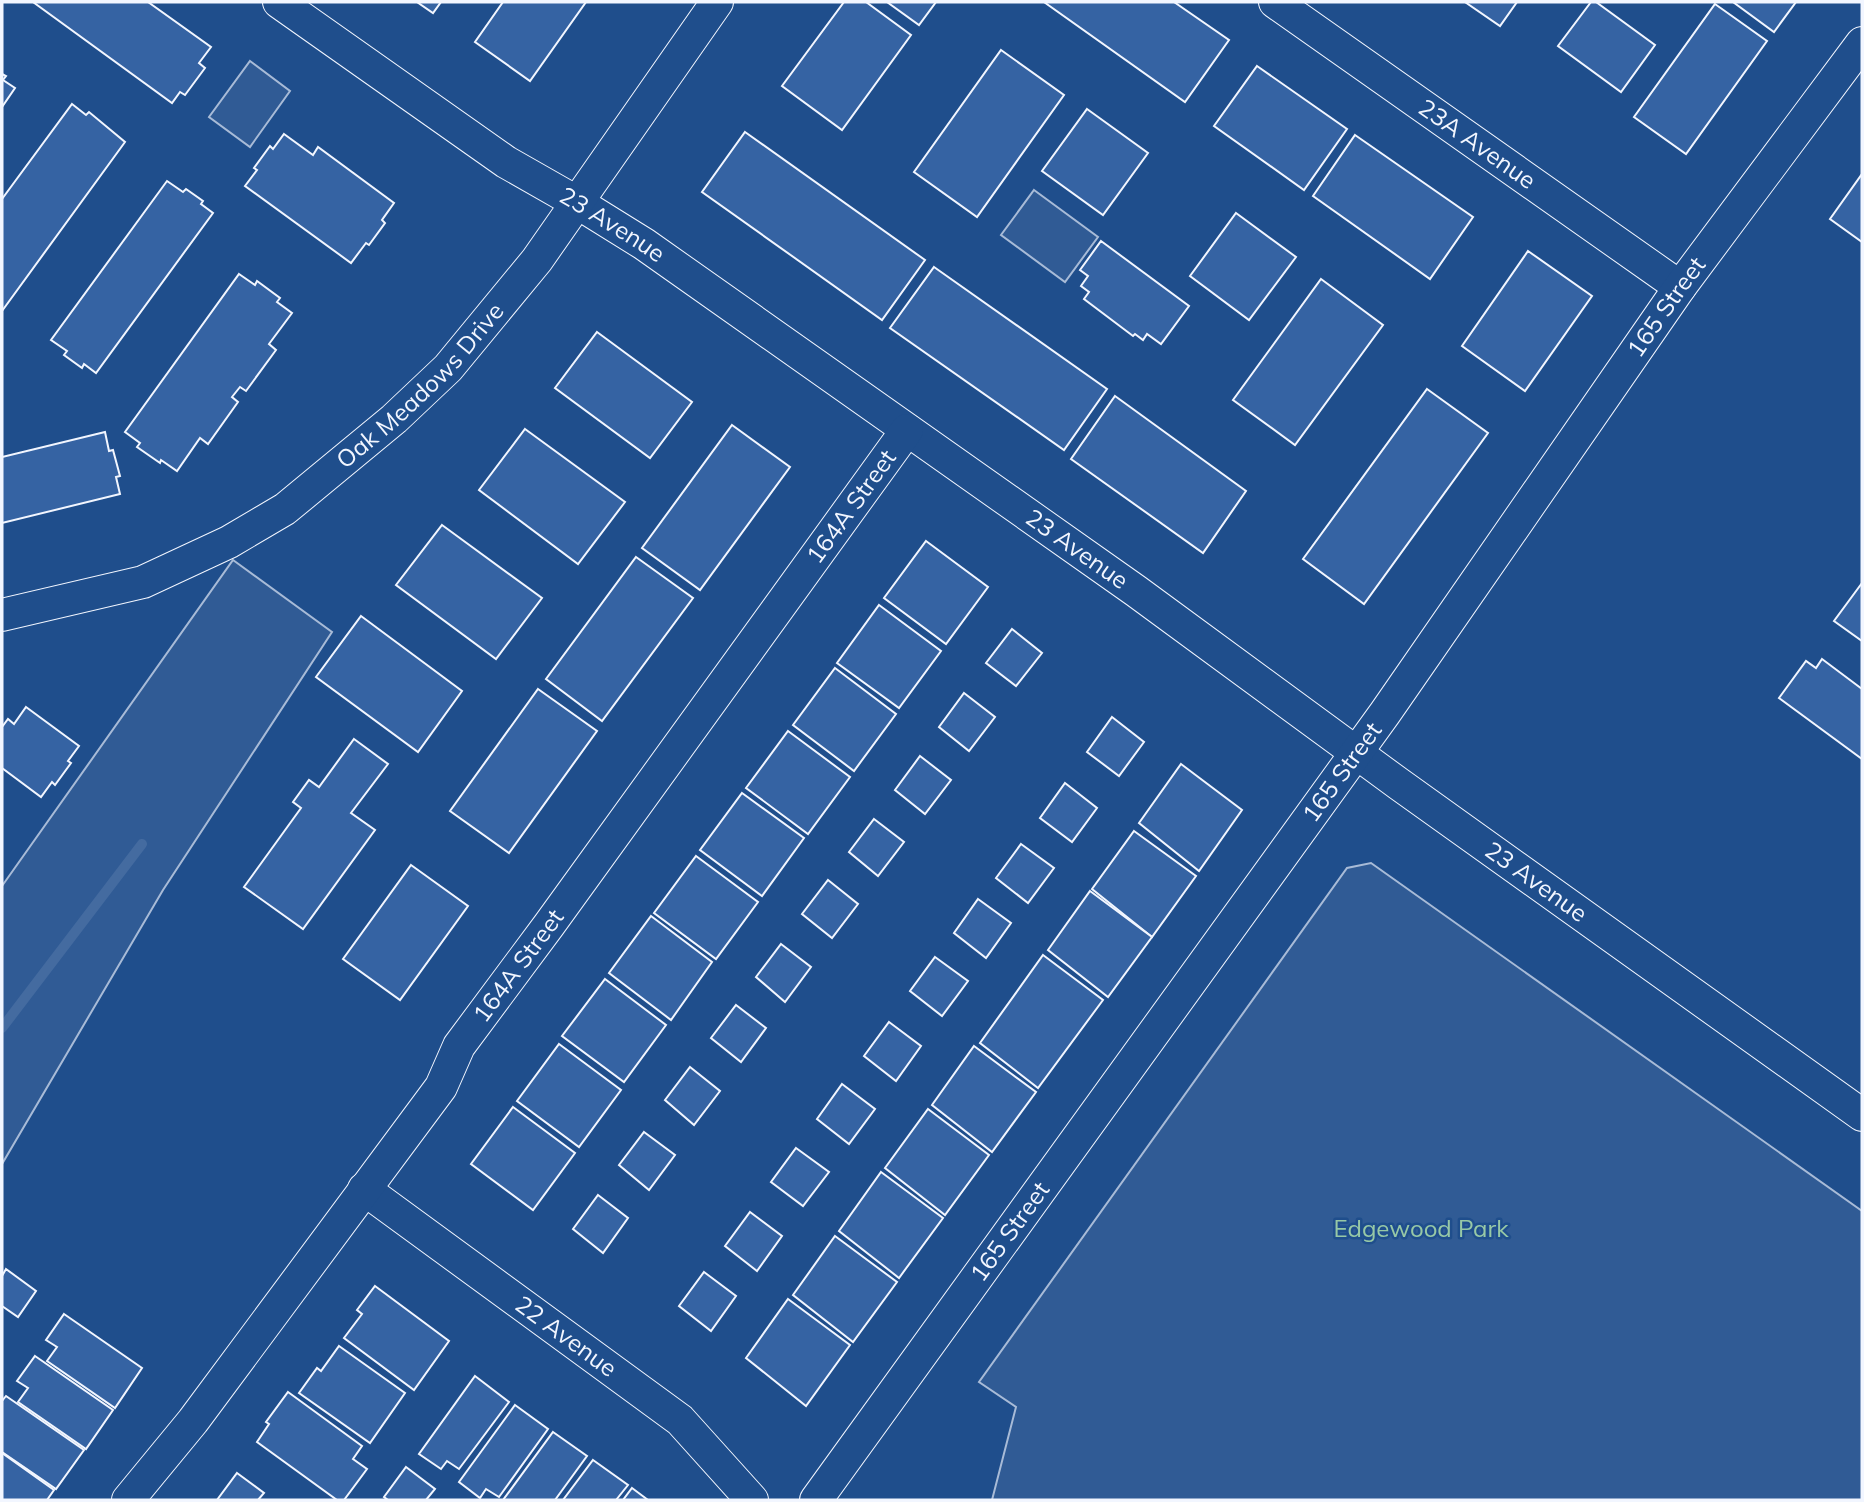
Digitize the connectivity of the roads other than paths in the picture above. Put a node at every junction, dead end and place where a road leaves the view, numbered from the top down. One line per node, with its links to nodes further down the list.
1 (279, 2): 5 (street, 23 Avenue)
2 (717, 2): 5 (street, Oak Meadows Drive)
3 (1275, 2): 6 (street, 23A Avenue)
4 (1862, 43): 6 (street, 165 Street)
5 (578, 203): 7 (street, 23 Avenue); 8 (street, Oak Meadows Drive)
6 (1680, 287): 9 (street, 165 Street)
7 (908, 430): 9 (street, 23 Avenue); 11 (street, 164A Street)
8 (2, 615)
9 (1356, 753): 10 (street, 23 Avenue); 14 (street, 165 Street)
10 (1862, 1115)
11 (364, 1189): 12 (street, 164A Street); 13 (street, 22 Avenue)
12 (128, 1500)
13 (752, 1500)
14 (816, 1500)

